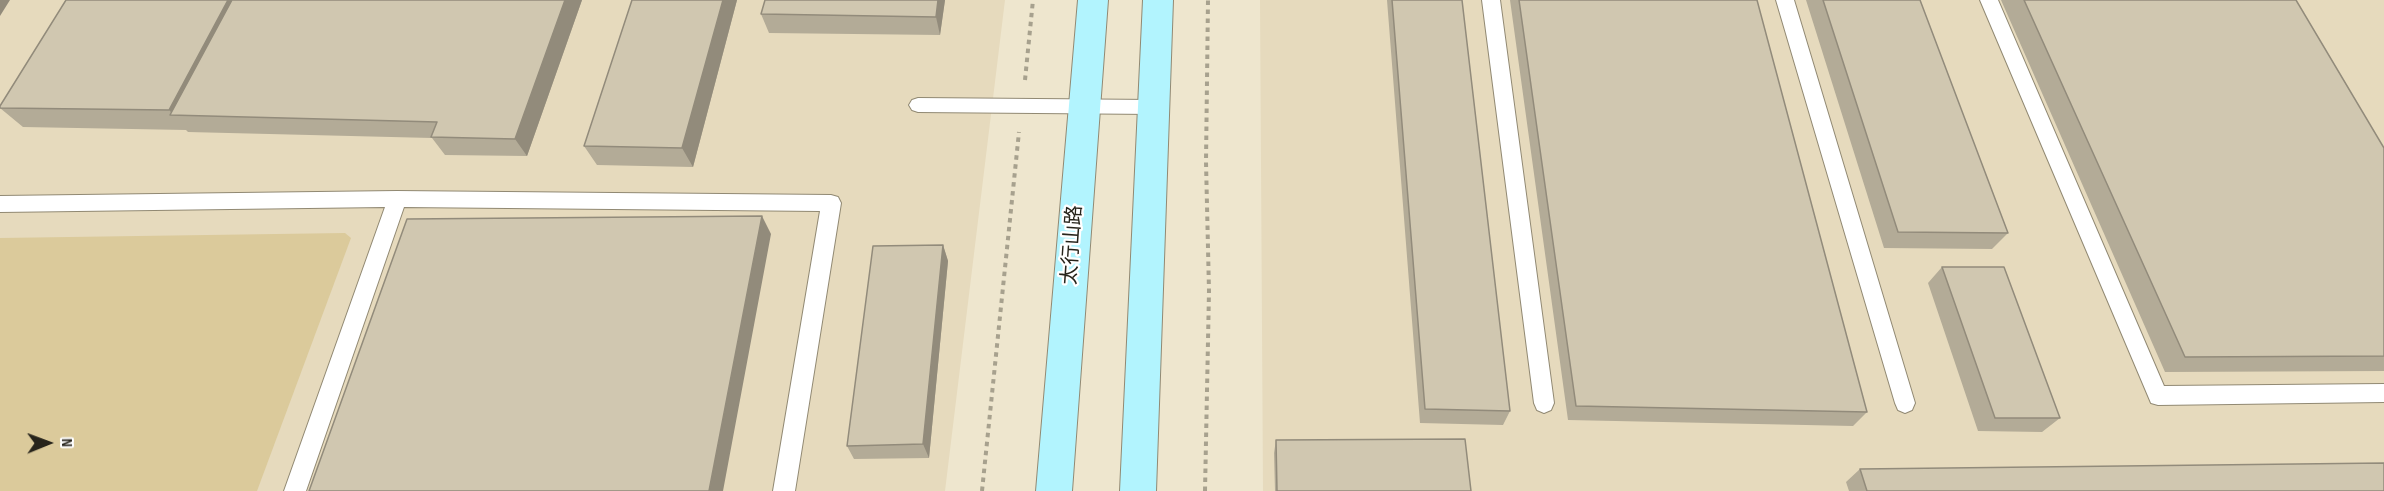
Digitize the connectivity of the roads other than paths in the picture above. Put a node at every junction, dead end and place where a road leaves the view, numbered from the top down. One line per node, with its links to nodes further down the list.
1 (1093, 0): 7 (street, 太行山路)
2 (1158, 0): 8 (street)
3 (1491, 0): 12 (lane)
4 (1785, 0): 13 (lane)
5 (1989, 0): 11 (lane)
6 (918, 105): 7 (lane)
7 (1084, 107): 8 (lane); 16 (street, 太行山路)
8 (1154, 107): 17 (street)
9 (397, 199): 10 (lane); 14 (lane); 15 (lane)
10 (0, 204)
11 (2384, 393)
12 (1544, 402)
13 (1905, 403)
14 (294, 491)
15 (784, 491)
16 (1054, 491)
17 (1138, 491)

